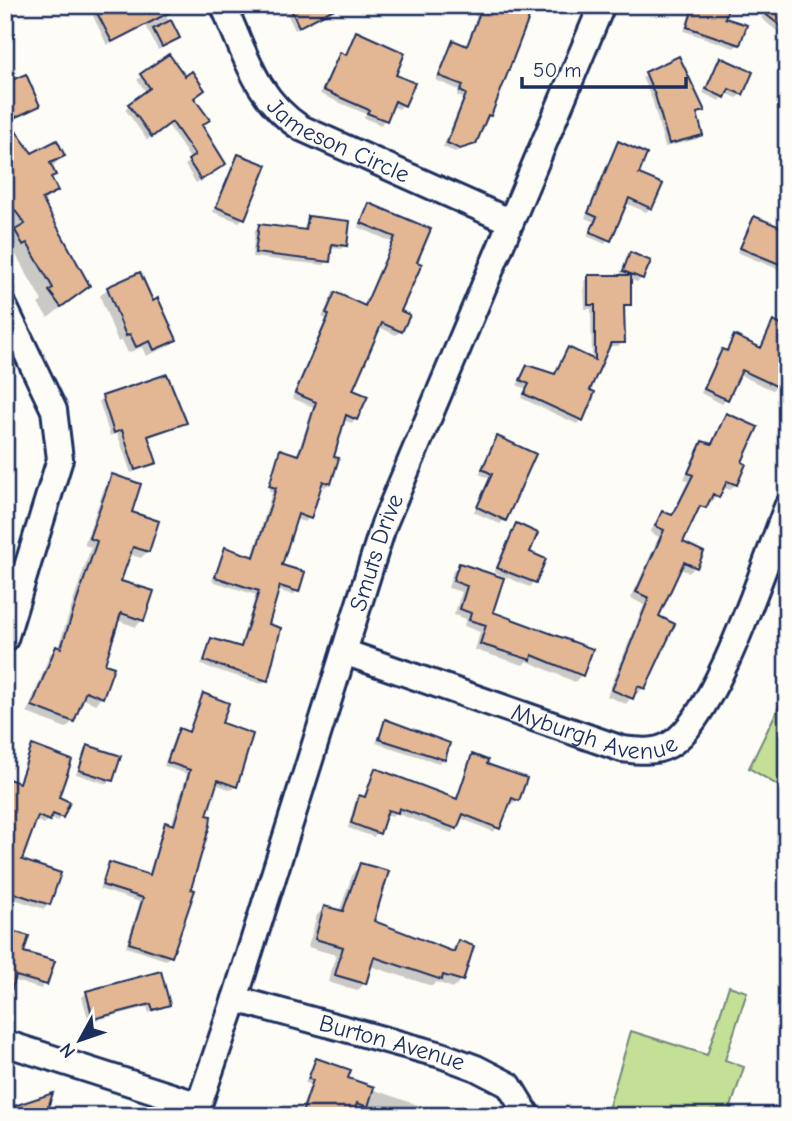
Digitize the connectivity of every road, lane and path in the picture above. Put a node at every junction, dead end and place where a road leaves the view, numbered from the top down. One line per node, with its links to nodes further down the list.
1 (223, 5): 3 (street, Jameson Circle)
2 (602, 5): 3 (street, Smuts Drive)
3 (509, 221): 7 (street, Smuts Drive)
4 (5, 308): 6 (street)
5 (787, 506): 7 (street, Myburgh Avenue)
6 (5, 639)
7 (344, 652): 8 (street, Smuts Drive)
8 (235, 999): 10 (street, Smuts Drive); 11 (street, Burton Avenue)
9 (5, 1043): 10 (street)
10 (197, 1110)
11 (528, 1116)

